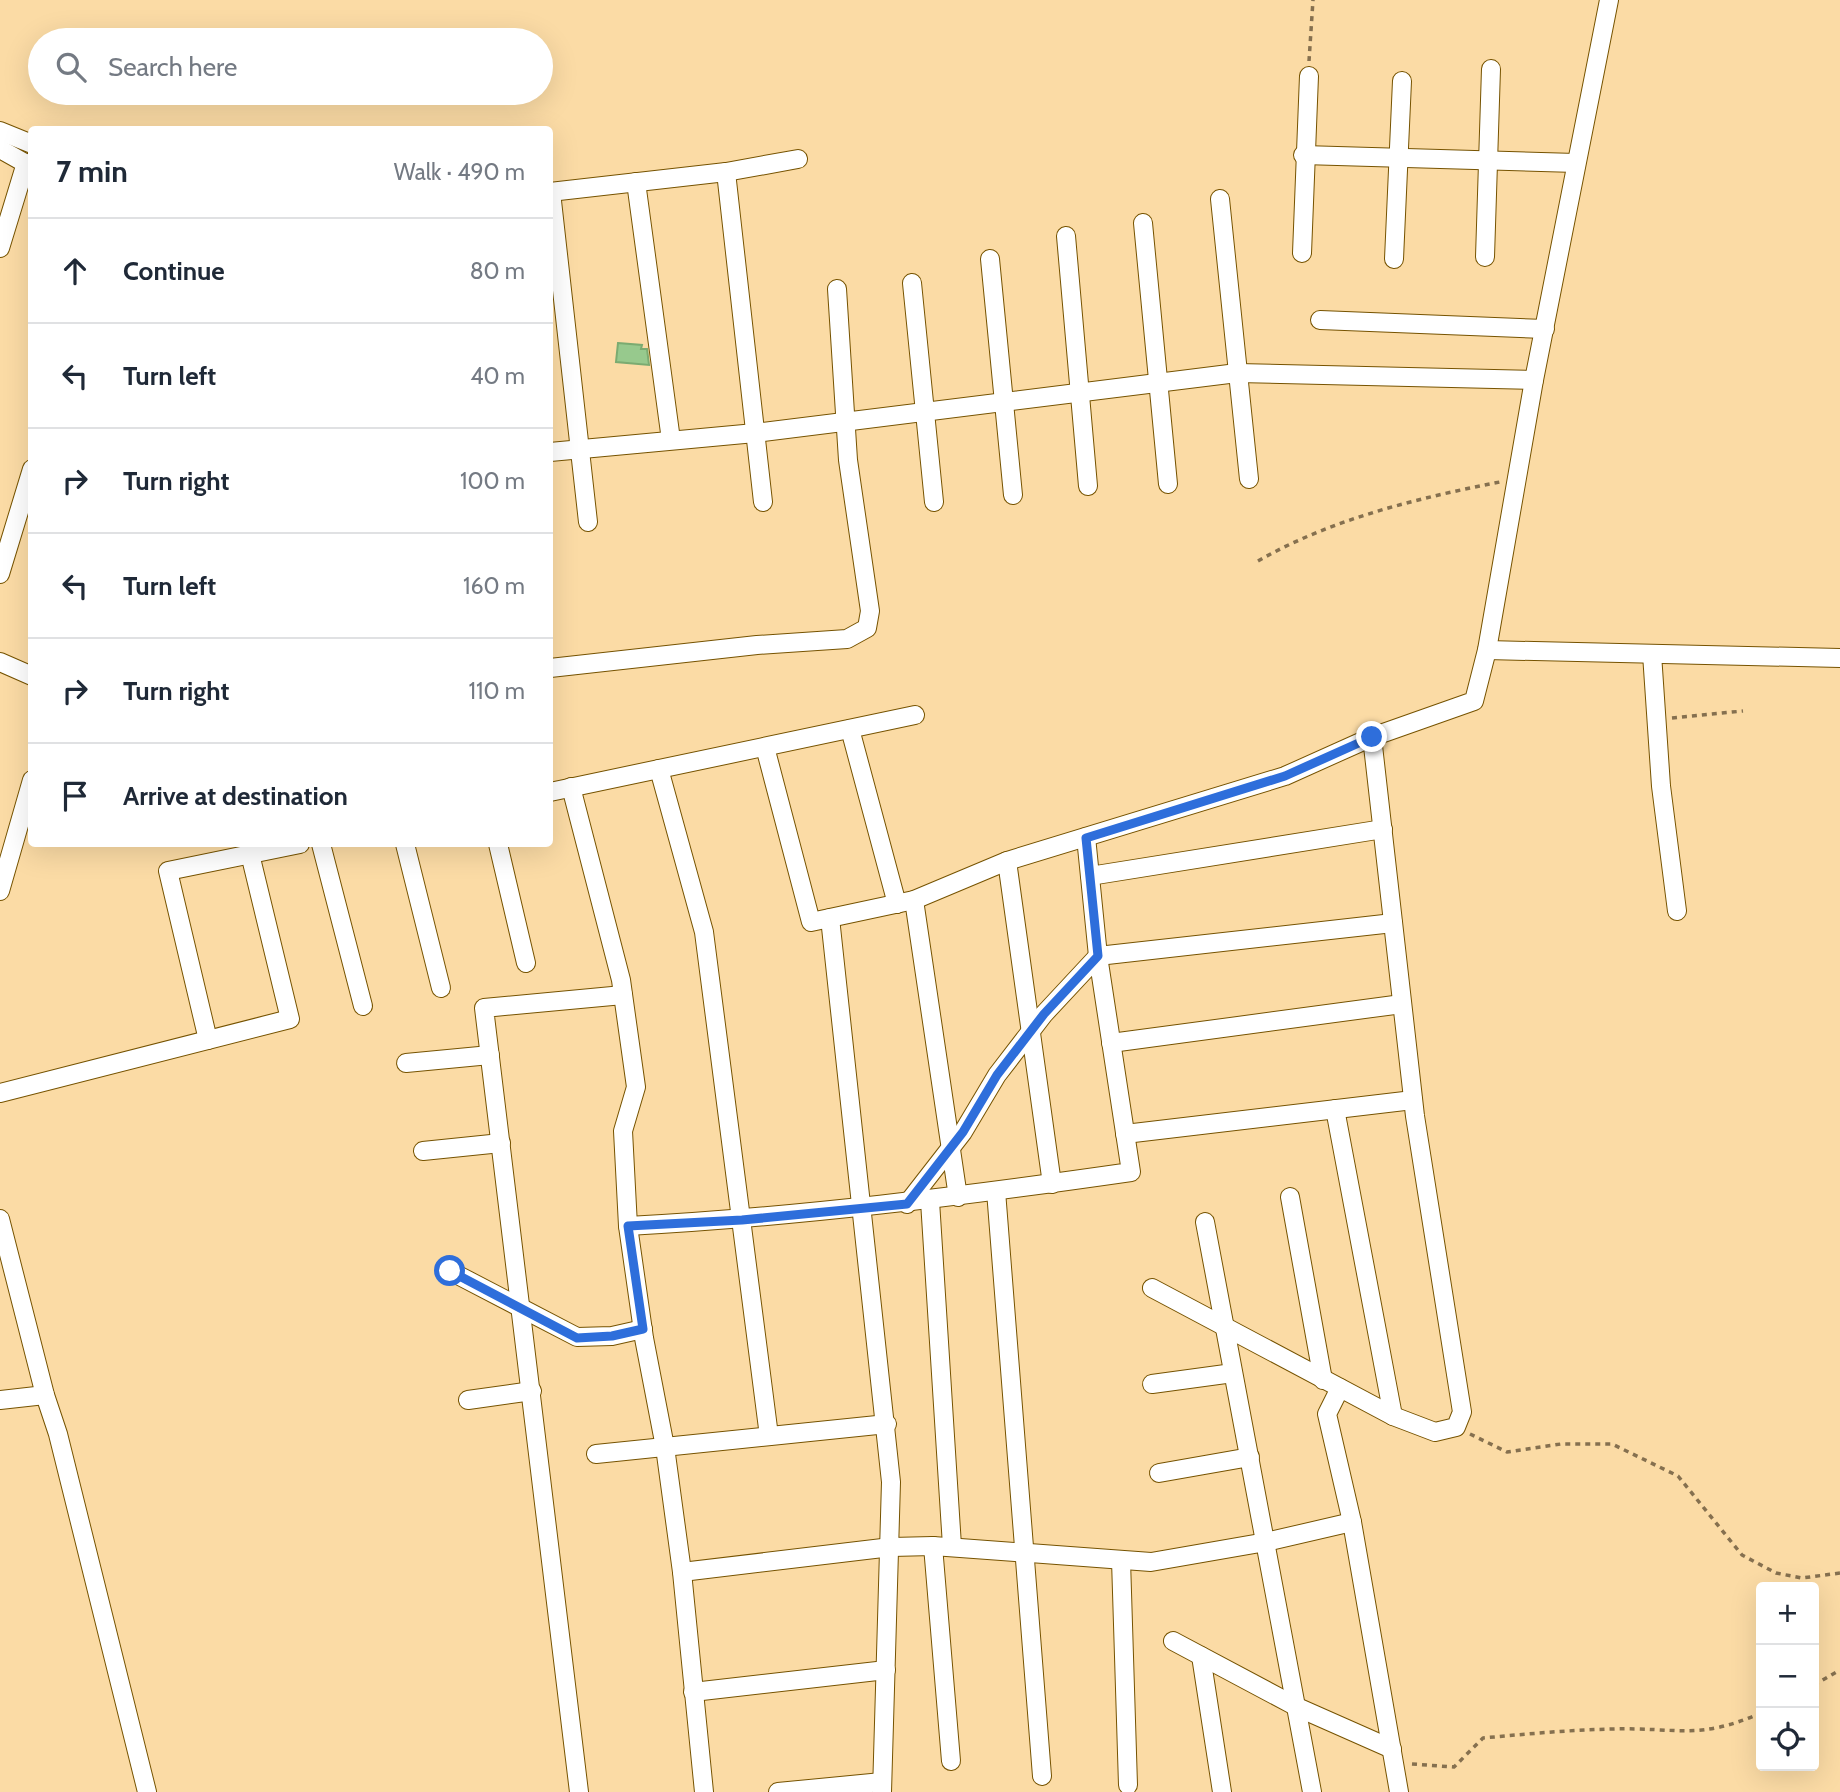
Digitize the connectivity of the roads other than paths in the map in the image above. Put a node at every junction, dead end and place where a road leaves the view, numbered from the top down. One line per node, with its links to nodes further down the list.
1 (1609, 0): 12 (street)
2 (1491, 69): 11 (street)
3 (1309, 76): 8 (street)
4 (1402, 81): 9 (street)
5 (0, 131): 6 (street)
6 (28, 142)
7 (0, 149): 13 (street)
8 (1303, 155): 9 (street); 23 (street)
9 (1397, 158): 11 (street); 26 (street)
10 (798, 159): 15 (street)
11 (1486, 161): 12 (street); 24 (street)
12 (1576, 163): 30 (street)
13 (28, 164)
14 (28, 168): 22 (street)
15 (726, 172): 16 (street); 38 (street)
16 (636, 182): 17 (street); 39 (street)
17 (553, 192)
18 (1220, 199): 31 (street)
19 (553, 216): 40 (street)
20 (1143, 223): 33 (street)
21 (1066, 236): 34 (street)
22 (0, 248)
23 (1302, 253)
24 (1485, 257)
25 (990, 259): 35 (street)
26 (1394, 259)
27 (912, 283): 36 (street)
28 (837, 289): 37 (street)
29 (1320, 320): 30 (street)
30 (1545, 329): 32 (street)
31 (1237, 373): 32 (street); 33 (street); 42 (street)
32 (1534, 380): 51 (street)
33 (1158, 383): 34 (street); 44 (street)
34 (1078, 393): 35 (street); 45 (street)
35 (1003, 402): 36 (street); 46 (street)
36 (926, 412): 37 (street); 48 (street)
37 (847, 421): 38 (street); 55 (street)
38 (755, 433): 39 (street); 47 (street)
39 (671, 440): 40 (street)
40 (582, 448): 41 (street); 49 (street)
41 (553, 452)
42 (1249, 479)
43 (28, 482): 50 (street)
44 (1168, 484)
45 (1087, 486)
46 (1013, 495)
47 (763, 502)
48 (934, 502)
49 (587, 522)
50 (0, 574)
51 (1487, 650): 52 (street); 59 (street)
52 (1653, 654): 53 (street); 76 (street)
53 (1840, 658)
54 (0, 662): 56 (street)
55 (553, 668)
56 (28, 674)
57 (915, 715): 58 (street)
58 (850, 729): 60 (street); 75 (street)
59 (1372, 737): 65 (street); 66 (street)
60 (765, 747): 61 (street); 77 (street)
61 (659, 769): 62 (street); 105 (street)
62 (571, 787): 63 (street); 82 (street)
63 (553, 791)
64 (28, 794): 74 (street)
65 (1383, 829): 73 (street); 78 (street)
66 (1086, 838): 72 (street); 73 (street)
67 (285, 847): 71 (street)
68 (322, 847): 84 (street)
69 (406, 847): 81 (street)
70 (499, 847): 80 (street)
71 (250, 854): 86 (street); 86 (street)
72 (1007, 861): 75 (street); 85 (street)
73 (1090, 876): 79 (street)
74 (0, 891)
75 (906, 902): 77 (street); 95 (street)
76 (1677, 911)
77 (830, 918): 103 (street)
78 (1393, 923): 79 (street); 83 (street)
79 (1098, 956): 85 (street); 87 (street)
80 (526, 962)
81 (441, 988)
82 (623, 995): 88 (street); 107 (street)
83 (1402, 1004): 87 (street); 91 (street)
84 (363, 1006)
85 (1030, 1031): 95 (street); 97 (street)
86 (208, 1040): 90 (street)
87 (1111, 1043): 93 (street)
88 (490, 1055): 89 (street); 94 (street)
89 (406, 1063)
90 (0, 1093)
91 (1413, 1100): 92 (street); 120 (street)
92 (1335, 1109): 93 (street); 120 (street)
93 (1125, 1134): 97 (street)
94 (501, 1143): 96 (street); 110 (street)
95 (951, 1147): 100 (street); 102 (street)
96 (423, 1151)
97 (1052, 1184): 98 (street)
98 (996, 1191): 100 (street); 132 (street)
99 (1290, 1196): 115 (street)
100 (958, 1197): 101 (street)
101 (930, 1201): 102 (street); 130 (street)
102 (907, 1204): 103 (street)
103 (862, 1208): 105 (street); 121 (street)
104 (0, 1219): 117 (street)
105 (742, 1220): 107 (street); 122 (street)
106 (1205, 1222): 111 (street)
107 (628, 1226): 112 (street)
108 (450, 1271): 110 (street)
109 (1152, 1288): 111 (street)
110 (522, 1311): 112 (street); 116 (street)
111 (1226, 1328): 113 (street); 115 (street)
112 (643, 1329): 123 (street)
113 (1233, 1373): 114 (street); 125 (street)
114 (1153, 1384)
115 (1331, 1384): 120 (street); 127 (street)
116 (532, 1391): 119 (street); 147 (street)
117 (45, 1395): 118 (street); 146 (street)
118 (0, 1400)
119 (468, 1400)
120 (1393, 1416)
121 (887, 1424): 122 (street); 131 (street)
122 (769, 1436): 123 (street)
123 (665, 1447): 124 (street); 134 (street)
124 (596, 1454)
125 (1250, 1457): 126 (street); 128 (street)
126 (1160, 1473)
127 (1352, 1522): 128 (street); 140 (street)
128 (1266, 1542): 133 (street); 139 (street)
129 (933, 1546): 130 (street); 131 (street); 141 (street)
130 (952, 1546): 132 (street)
131 (891, 1547): 134 (street); 137 (street)
132 (1023, 1552): 133 (street); 142 (street)
133 (1121, 1560): 143 (street)
134 (682, 1572): 138 (street)
135 (1173, 1641): 136 (street)
136 (1201, 1656): 139 (street); 150 (street)
137 (886, 1670): 138 (street); 144 (street)
138 (693, 1692): 148 (street)
139 (1297, 1707): 140 (street); 151 (street)
140 (1392, 1749): 152 (street)
141 (951, 1761)
142 (1042, 1776)
143 (1128, 1785)
144 (882, 1787): 145 (street)
145 (798, 1791): 149 (street)
146 (147, 1792)
147 (579, 1792)
148 (704, 1792)
149 (778, 1792)
150 (1222, 1792)
151 (1312, 1792)
152 (1399, 1792)

